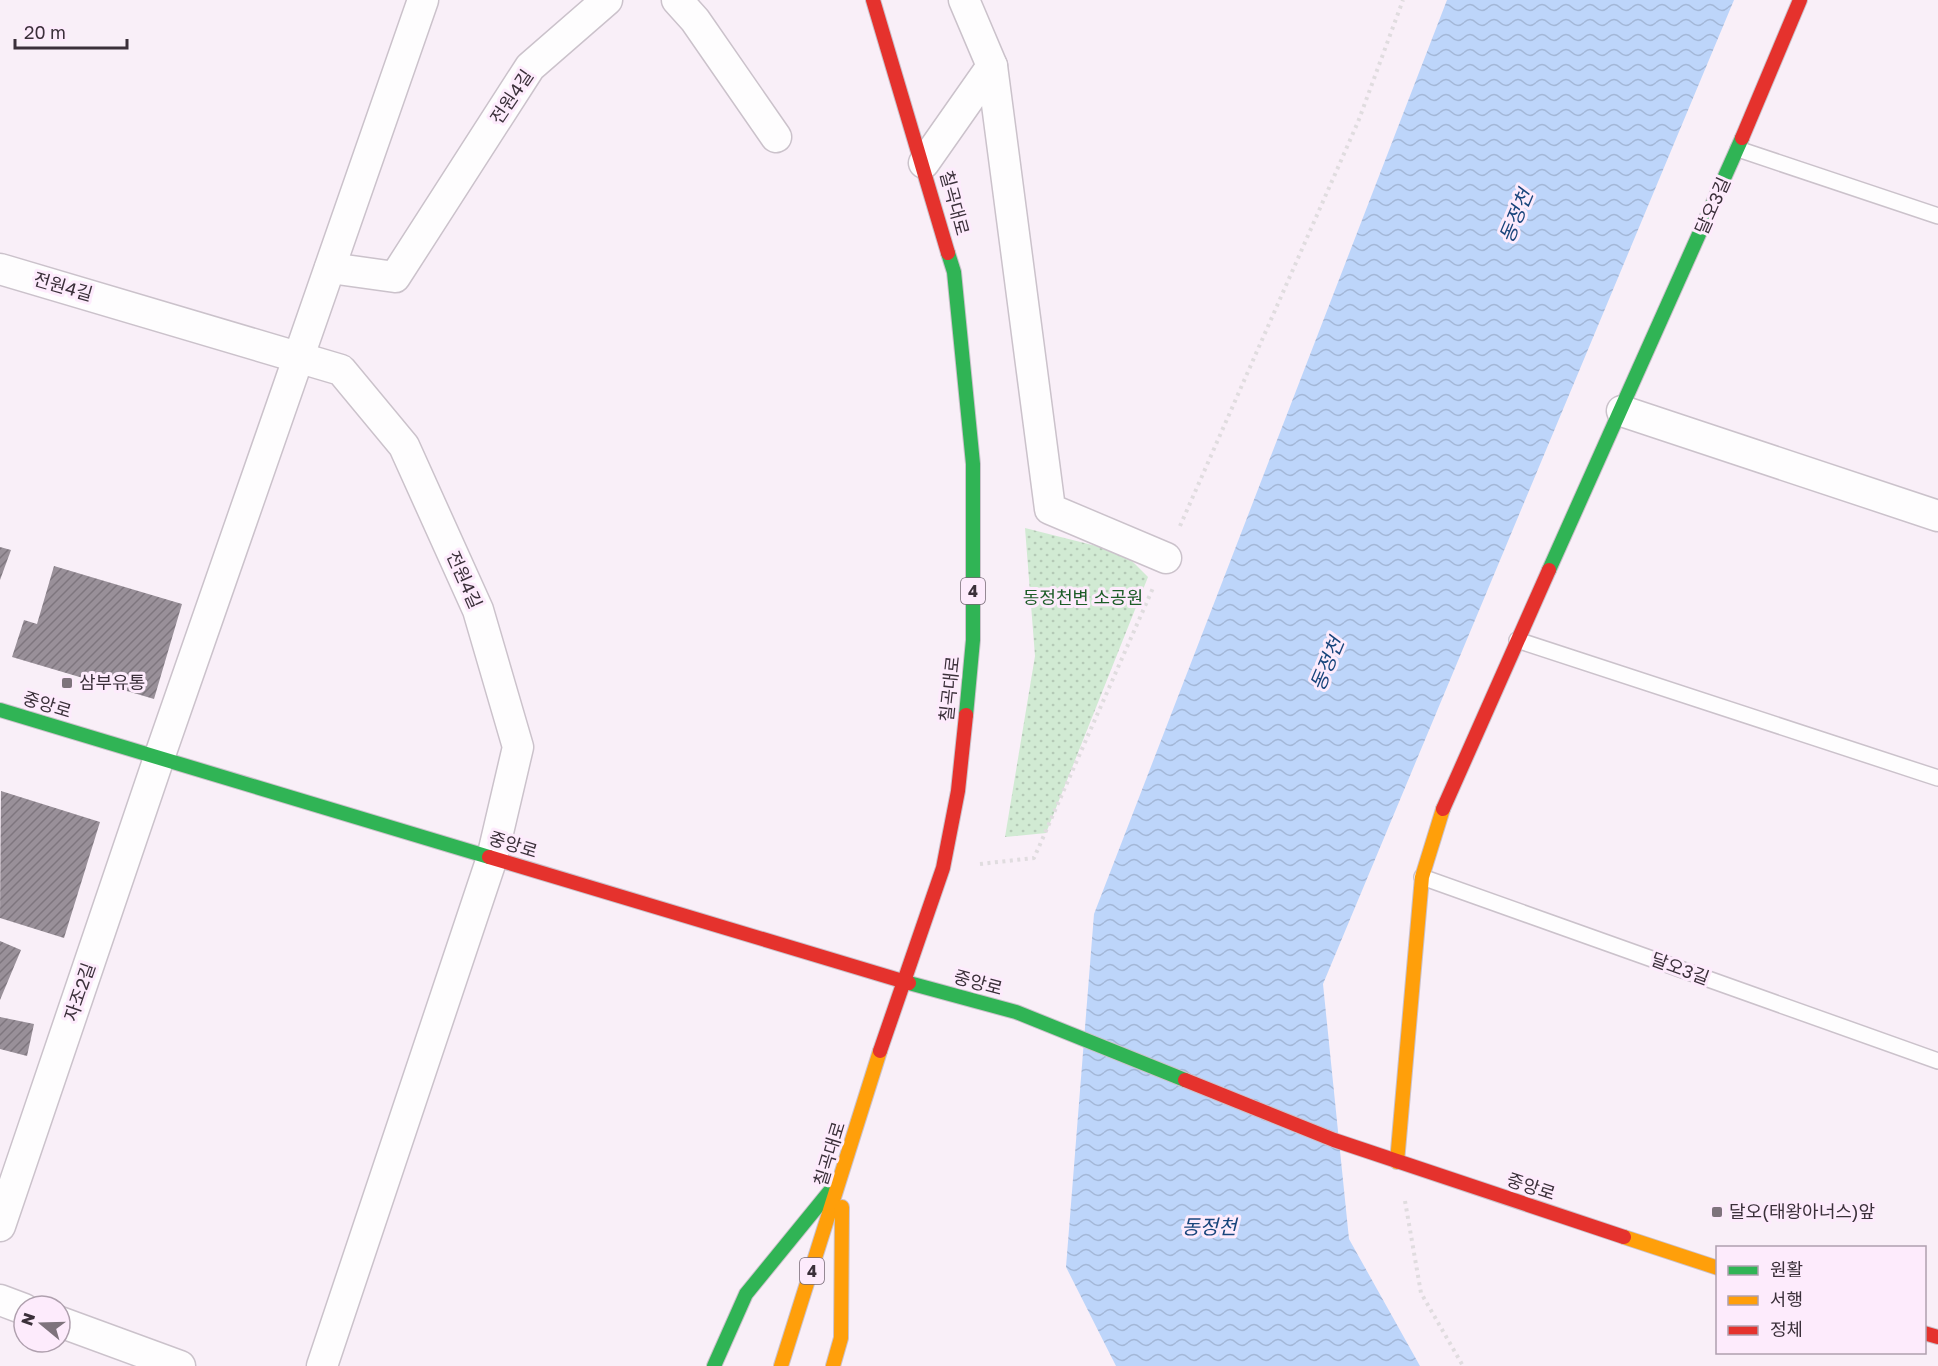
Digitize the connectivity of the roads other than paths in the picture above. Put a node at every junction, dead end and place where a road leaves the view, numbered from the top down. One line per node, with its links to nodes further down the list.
1 (423, 0): 12 (street)
2 (607, 0): 12 (street, 전원4길)
3 (677, 0): 8 (street)
4 (873, 0): 10 (street, 칠곡대로 / 4)
5 (964, 0): 7 (street)
6 (1800, 0): 9 (street, 달오3길)
7 (992, 66): 10 (street); 17 (street)
8 (776, 138)
9 (1738, 149): 11 (lane); 15 (street, 달오3길)
10 (924, 163): 24 (street, 칠곡대로 / 4)
11 (1938, 216)
12 (330, 268): 14 (street)
13 (0, 269): 14 (street, 전원4길)
14 (300, 355): 20 (street); 22 (street, 전원4길)
15 (1622, 411): 16 (street); 18 (street, 달오3길)
16 (1938, 516)
17 (1166, 558)
18 (1517, 640): 21 (lane); 23 (street, 달오3길)
19 (0, 710): 20 (street, 중앙로)
20 (159, 758): 22 (street, 중앙로); 28 (street, 자조2길)
21 (1938, 778)
22 (492, 858): 24 (street, 중앙로); 32 (street, 전원4길)
23 (1422, 877): 25 (lane, 달오3길); 26 (street, 달오3길)
24 (902, 981): 26 (street, 중앙로); 27 (street, 칠곡대로 / 4)
25 (1938, 1061)
26 (1398, 1162): 29 (street, 중앙로)
27 (842, 1176): 33 (street); 34 (street, 칠곡대로 / 4); 35 (street)
28 (0, 1226)
29 (1716, 1267)
30 (72, 1326): 31 (street)
31 (180, 1366)
32 (322, 1366)
33 (714, 1366)
34 (781, 1366)
35 (833, 1366)

